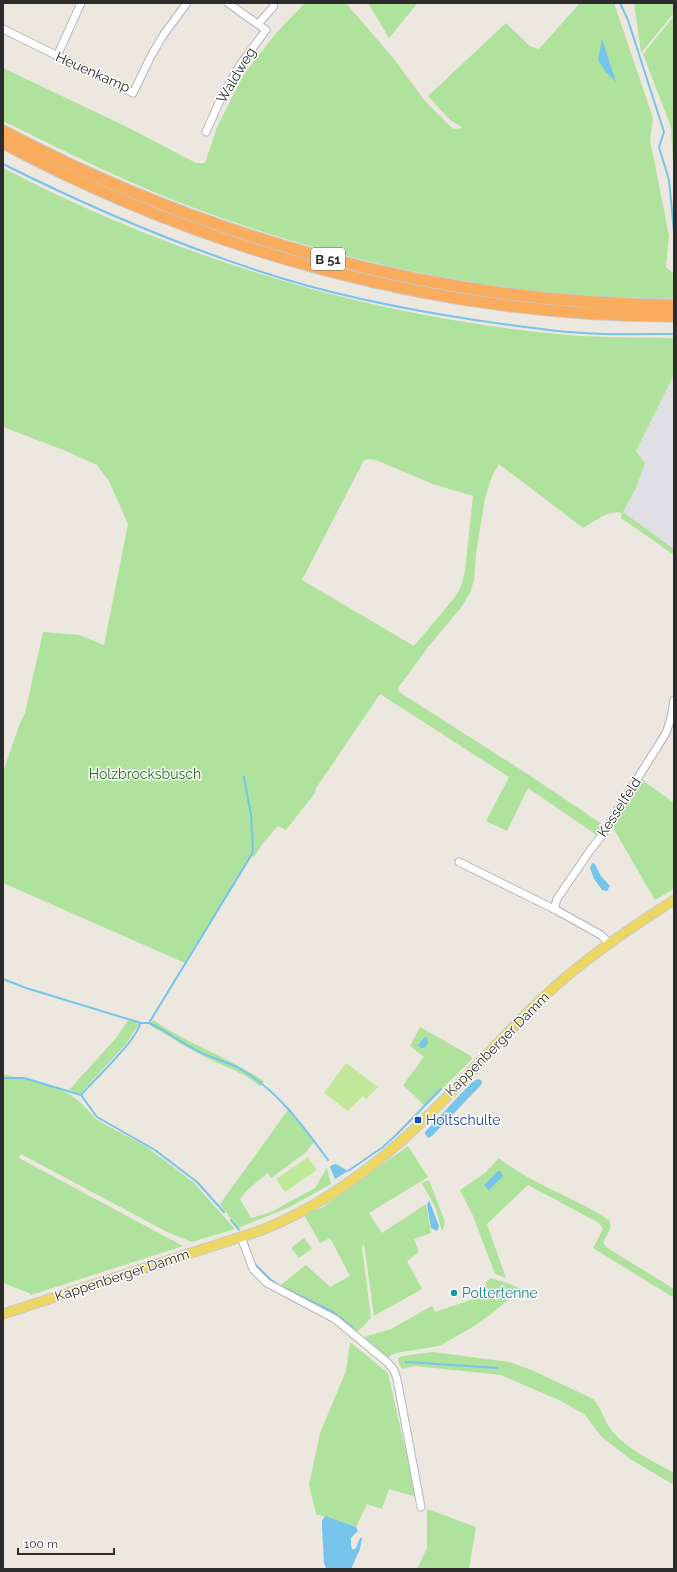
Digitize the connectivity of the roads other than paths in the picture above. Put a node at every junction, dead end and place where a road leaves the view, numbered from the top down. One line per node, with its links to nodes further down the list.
1 (81, 3): 7 (street)
2 (187, 3): 7 (street, Heuenkamp)
3 (228, 3): 5 (street)
4 (274, 3): 5 (street)
5 (258, 24): 9 (street, Waldweg)
6 (3, 30): 7 (street, Heuenkamp)
7 (57, 56)
8 (3, 130): 11 (highway, B 51)
9 (206, 132)
10 (3, 143): 12 (highway, B 51)
11 (674, 305)
12 (674, 316)
13 (674, 700): 16 (street, Kesselfeld)
14 (459, 862): 16 (street)
15 (674, 900): 17 (main road, Kappenberger Damm)
16 (556, 910): 17 (street)
17 (609, 943): 18 (main road, Kappenberger Damm)
18 (241, 1237): 19 (main road, Kappenberger Damm); 20 (street)
19 (3, 1314)
20 (421, 1508)

